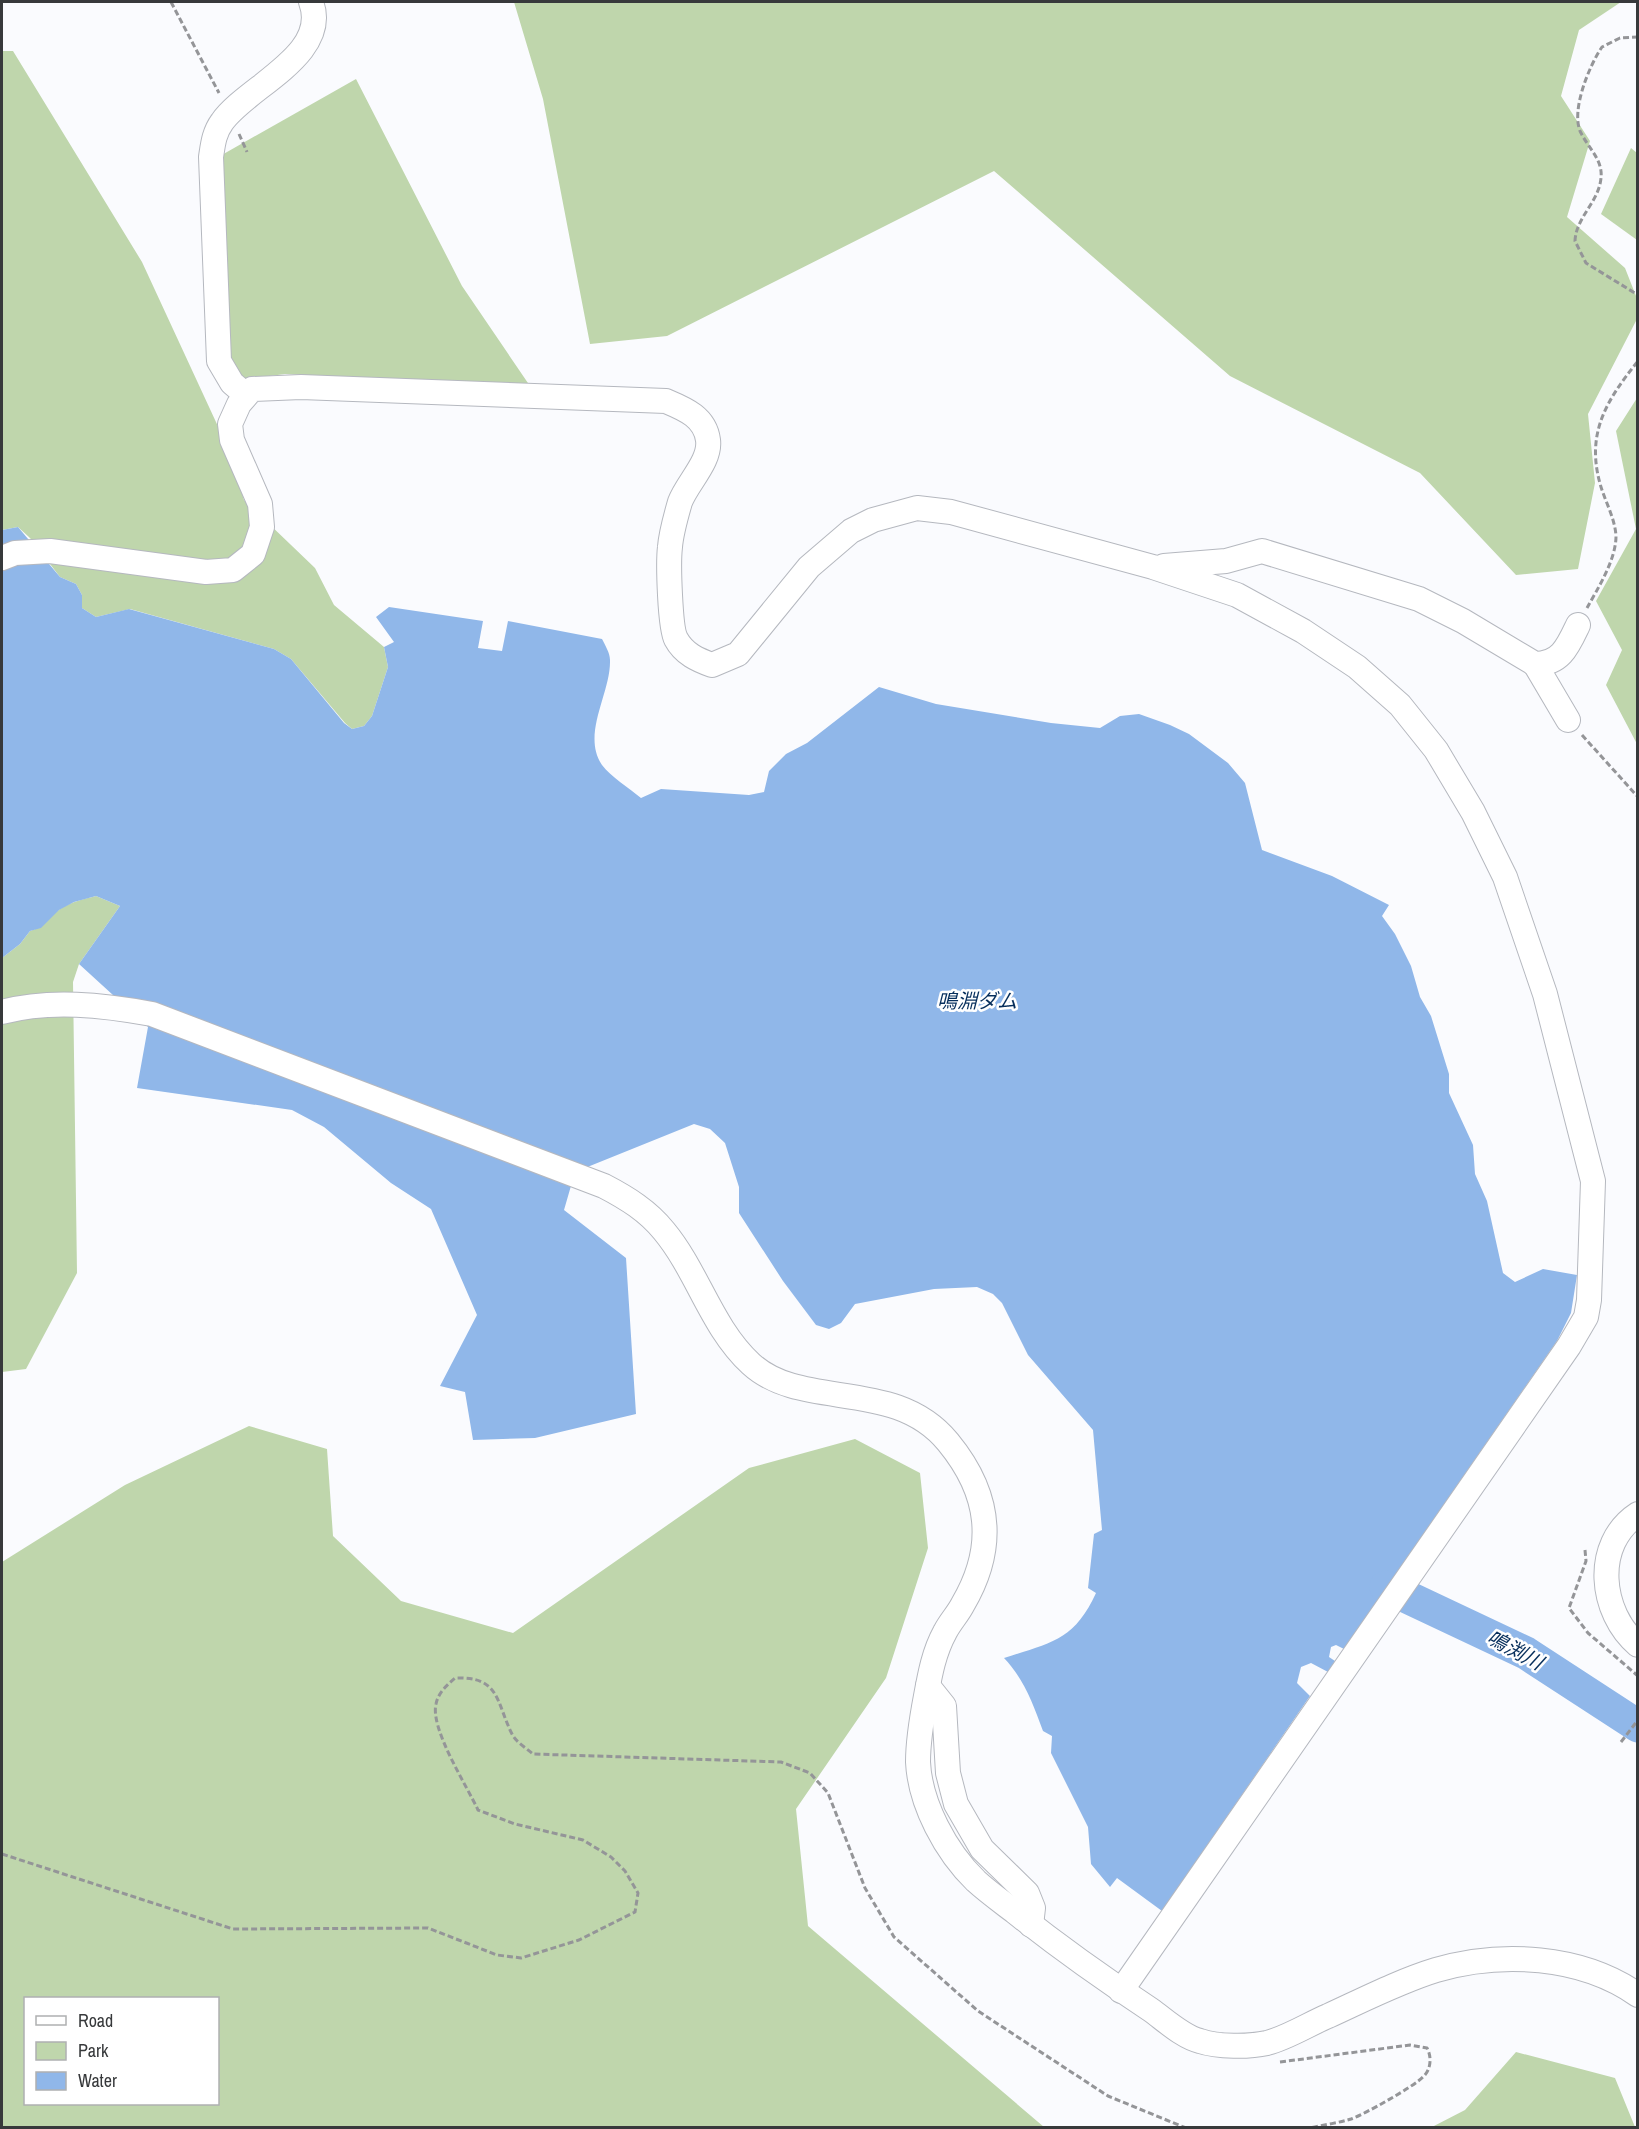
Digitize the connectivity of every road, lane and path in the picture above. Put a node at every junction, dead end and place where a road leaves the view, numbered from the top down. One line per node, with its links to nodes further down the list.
1 (171, 2): 4 (path)
2 (311, 2): 9 (street)
3 (1638, 37): 7 (path)
4 (223, 102)
5 (238, 132): 6 (path)
6 (247, 152)
7 (1638, 295)
8 (1638, 361): 12 (path)
9 (246, 395): 10 (street); 11 (street)
10 (2, 558)
11 (1153, 567): 13 (street); 22 (street)
12 (1578, 625): 13 (street)
13 (1535, 664): 14 (street)
14 (1568, 720): 15 (path)
15 (1638, 796)
16 (2, 1012): 22 (street)
17 (1638, 1514): 18 (street)
18 (1638, 1645)
19 (1638, 1720): 20 (path)
20 (1621, 1742)
21 (2, 1854): 25 (path)
22 (1121, 1990): 23 (street)
23 (1638, 1995)
24 (1271, 2063): 26 (path)
25 (1186, 2127)
26 (1310, 2127)

